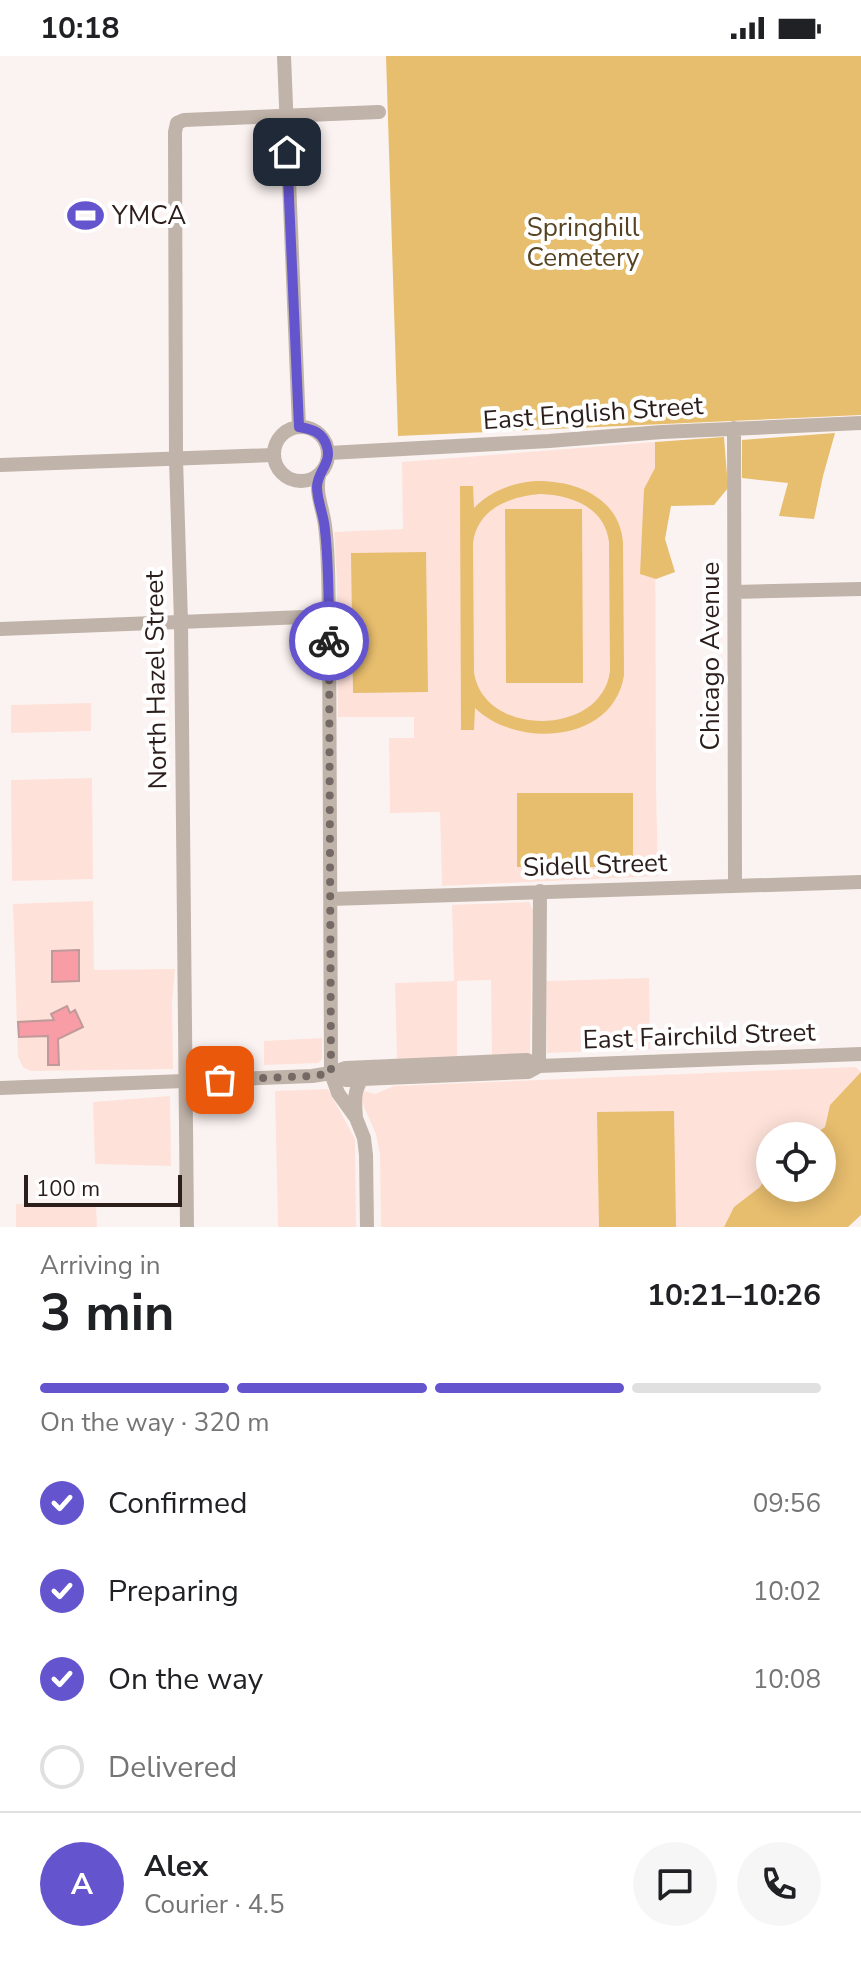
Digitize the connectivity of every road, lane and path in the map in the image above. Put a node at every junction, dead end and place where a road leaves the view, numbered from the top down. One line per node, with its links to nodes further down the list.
1 (284, 56): 3 (street)
2 (379, 112): 3 (street)
3 (286, 115): 5 (street); 9 (street, North Hazel Street)
4 (861, 423): 6 (street, East English Street)
5 (299, 427): 7 (street); 8 (street)
6 (734, 428): 7 (street, East English Street); 13 (street, Chicago Avenue)
7 (329, 453): 11 (street)
8 (273, 455): 9 (street); 11 (street)
9 (176, 459): 10 (street); 15 (street, North Hazel Street)
10 (0, 465)
11 (319, 476): 14 (street)
12 (861, 589): 13 (street)
13 (735, 592): 18 (street, Chicago Avenue)
14 (329, 616): 15 (street); 20 (street)
15 (181, 622): 16 (street); 25 (street, North Hazel Street)
16 (0, 629)
17 (861, 882): 18 (street, Sidell Street)
18 (735, 885): 19 (street, Sidell Street)
19 (540, 891): 20 (street, Sidell Street); 22 (street)
20 (331, 899): 23 (street)
21 (861, 1054): 22 (street, East Fairchild Street)
22 (539, 1066): 23 (street, East Fairchild Street); 24 (street, East Fairchild Street)
23 (331, 1073): 24 (street, East Fairchild Street); 25 (street, East Fairchild Street); 27 (street)
24 (362, 1079): 27 (street)
25 (184, 1081): 26 (street, East Fairchild Street); 28 (street, North Hazel Street)
26 (0, 1088)
27 (356, 1118): 29 (street)
28 (187, 1227)
29 (367, 1227)

